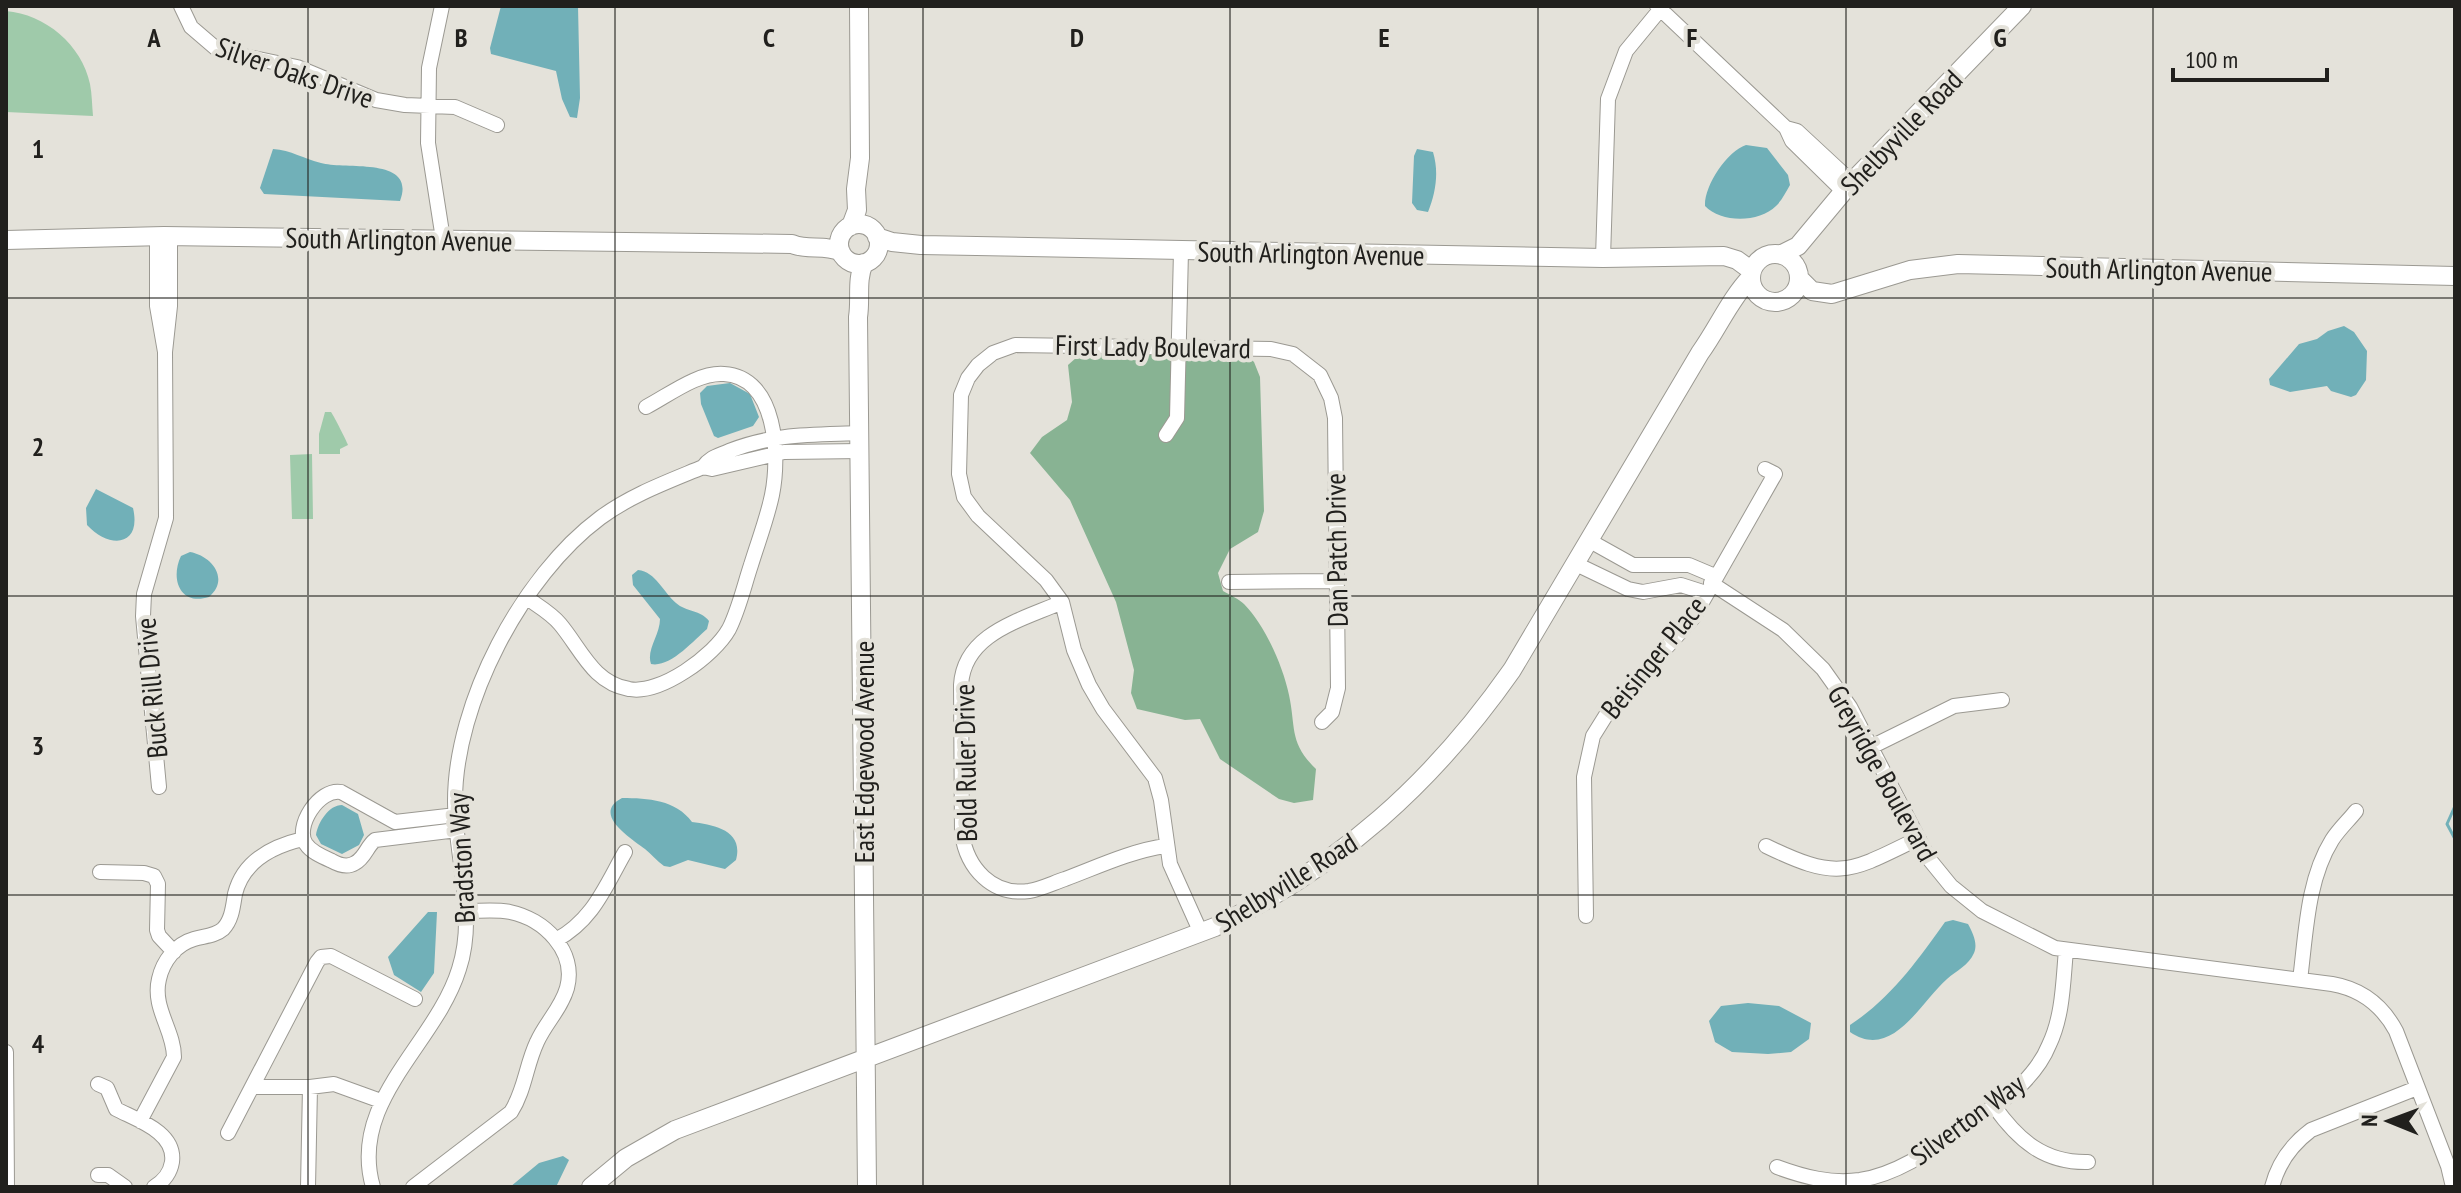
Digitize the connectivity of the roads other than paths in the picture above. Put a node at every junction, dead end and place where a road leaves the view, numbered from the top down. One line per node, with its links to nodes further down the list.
1 (181, 6): 6 (street, Silver Oaks Drive)
2 (442, 6): 6 (street)
3 (859, 6): 8 (main road)
4 (2022, 6): 9 (main road, Shelbyville Road)
5 (1660, 7): 9 (street); 22 (street)
6 (428, 106): 7 (street, Silver Oaks Drive); 14 (street)
7 (497, 125)
8 (859, 178): 11 (main road); 12 (main road)
9 (1848, 187): 10 (main road, Shelbyville Road)
10 (1816, 227): 21 (main road); 25 (main road)
11 (847, 230): 12 (main road); 16 (main road, South Arlington Avenue); 19 (main road)
12 (874, 233): 17 (main road, South Arlington Avenue); 23 (main road)
13 (164, 236): 14 (main road, South Arlington Avenue); 15 (main road, South Arlington Avenue); 49 (street, Buck Rill Drive)
14 (443, 239): 16 (main road, South Arlington Avenue)
15 (6, 240)
16 (792, 244): 19 (main road, South Arlington Avenue)
17 (921, 245): 18 (main road, South Arlington Avenue); 23 (main road, South Arlington Avenue)
18 (1181, 251): 22 (main road, South Arlington Avenue); 32 (street)
19 (843, 255): 23 (main road); 30 (main road)
20 (1701, 255): 21 (main road, South Arlington Avenue); 22 (main road, South Arlington Avenue); 24 (main road, South Arlington Avenue)
21 (1774, 255): 24 (main road); 25 (main road)
22 (1603, 258)
23 (869, 260): 30 (main road)
24 (1751, 274): 28 (main road); 31 (main road)
25 (1799, 275): 27 (main road, South Arlington Avenue); 29 (main road)
26 (2455, 276): 27 (main road, South Arlington Avenue)
27 (1866, 285): 29 (main road, South Arlington Avenue)
28 (1762, 299): 29 (main road); 31 (main road)
29 (1784, 301)
30 (858, 317): 36 (main road, East Edgewood Avenue)
31 (1720, 326): 39 (main road, Shelbyville Road)
32 (1179, 347): 33 (street, First Lady Boulevard); 35 (street); 45 (street, First Lady Boulevard)
33 (1320, 375): 41 (street, Dan Patch Drive)
34 (646, 407): 37 (street)
35 (1166, 435)
36 (861, 442): 37 (street, Bradston Way); 67 (main road, East Edgewood Avenue)
37 (773, 445): 44 (street, Bradston Way); 44 (street)
38 (1765, 469): 43 (street, Beisinger Place)
39 (1590, 541): 40 (main road, Shelbyville Road); 43 (street, Greyridge Boulevard)
40 (1576, 564): 43 (street, Greyridge Boulevard); 60 (main road, Shelbyville Road)
41 (1336, 581): 42 (street); 47 (street, Dan Patch Drive)
42 (1229, 582)
43 (1711, 584): 48 (street, Greyridge Boulevard); 59 (street, Beisinger Place)
44 (527, 598): 51 (street, Bradston Way)
45 (1062, 602): 54 (street); 54 (street, Bold Ruler Drive)
46 (2002, 700): 48 (street)
47 (1322, 722)
48 (1871, 747): 53 (street, Greyridge Boulevard)
49 (159, 787)
50 (2356, 811): 64 (street)
51 (456, 822): 52 (street); 52 (street); 58 (street, Bradston Way)
52 (303, 839): 63 (street)
53 (1917, 839): 55 (street); 62 (street, Greyridge Boulevard)
54 (1165, 846): 60 (street)
55 (1766, 846)
56 (625, 852): 61 (street)
57 (100, 872): 63 (street)
58 (467, 911): 61 (street); 72 (street, Bradston Way)
59 (1586, 916)
60 (1201, 933): 67 (main road, Shelbyville Road)
61 (556, 940): 86 (street)
62 (2066, 950): 64 (street, Greyridge Boulevard); 73 (street, Silverton Way)
63 (174, 952): 74 (street)
64 (2300, 980): 71 (street, Greyridge Boulevard)
65 (415, 999): 69 (street)
66 (6, 1052): 76 (street)
67 (867, 1059): 87 (main road, Shelbyville Road); 88 (main road, East Edgewood Avenue)
68 (98, 1084): 74 (street)
69 (252, 1087): 70 (street); 75 (street)
70 (310, 1087): 72 (street); 84 (street)
71 (2417, 1088): 89 (street); 90 (street, Greyridge Boulevard)
72 (381, 1101): 85 (street, Bradston Way)
73 (1994, 1106): 77 (street); 80 (street, Silverton Way)
74 (140, 1121): 83 (street)
75 (228, 1133)
76 (6, 1134): 81 (street)
77 (2088, 1162)
78 (1777, 1167): 80 (street, Silverton Way)
79 (98, 1175): 82 (street)
80 (1853, 1184)
81 (7, 1187)
82 (125, 1187)
83 (154, 1187)
84 (308, 1187)
85 (373, 1187)
86 (413, 1187)
87 (591, 1187)
88 (867, 1187)
89 (2272, 1187)
90 (2453, 1187)

